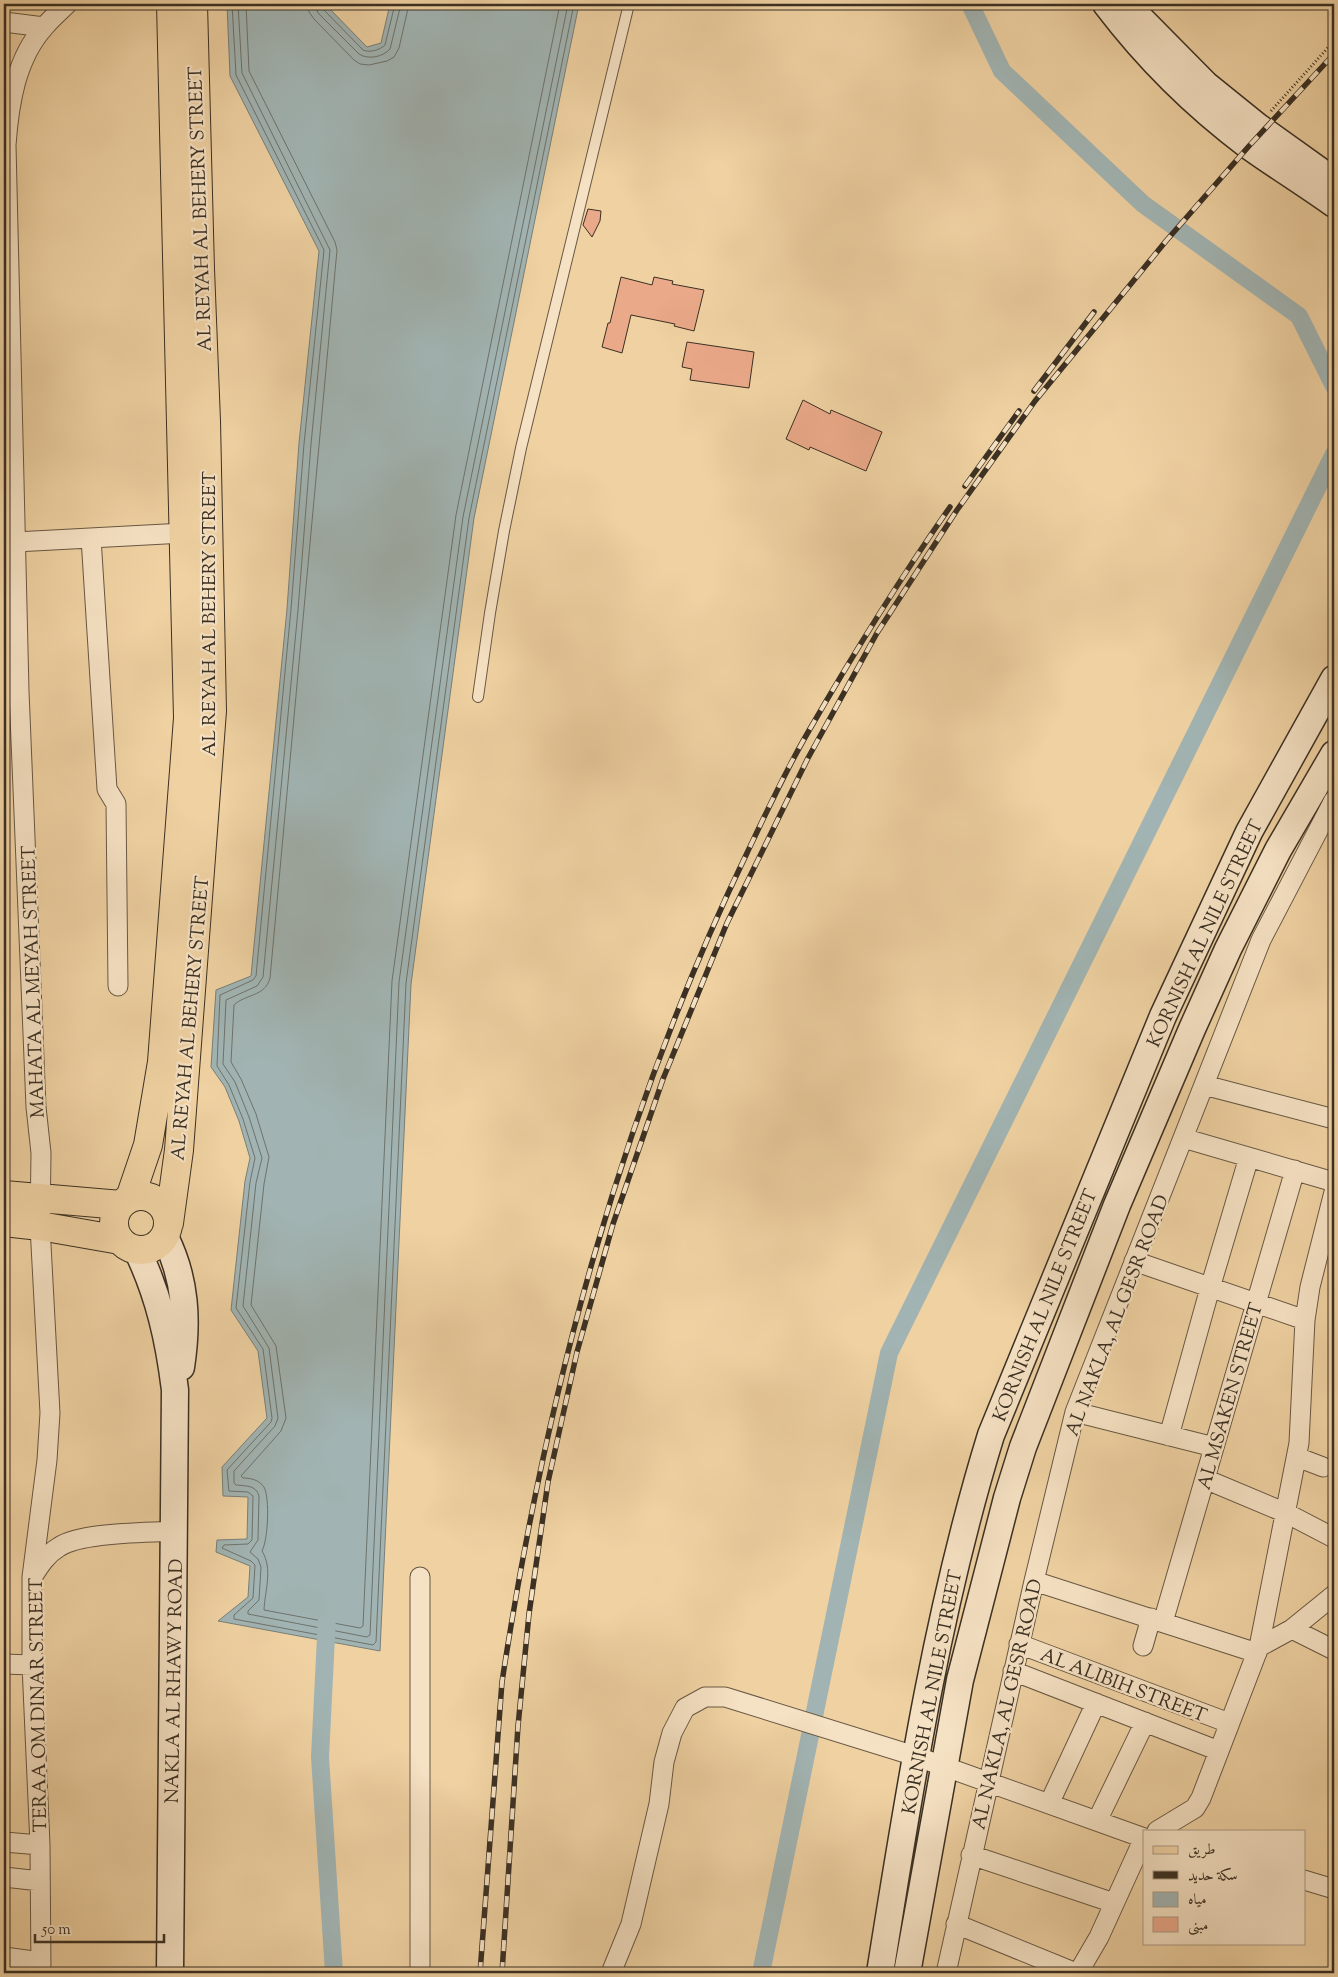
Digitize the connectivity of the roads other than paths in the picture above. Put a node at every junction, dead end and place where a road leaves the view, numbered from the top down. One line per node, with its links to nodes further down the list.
1 (67, 4): 8 (street, MAHATA AL MEYAH STREET)
2 (171, 4): 14 (main road, AL REYAH AL BEHERY STREET)
3 (193, 4): 27 (main road, AL REYAH AL BEHERY STREET)
4 (629, 4): 19 (lane)
5 (1106, 4): 10 (main road)
6 (1126, 4): 10 (main road)
7 (4, 22): 8 (street)
8 (44, 27): 11 (street, MAHATA AL MEYAH STREET)
9 (4, 88): 11 (street)
10 (1199, 92): 12 (main road); 12 (main road)
11 (5, 145): 13 (street, MAHATA AL MEYAH STREET)
12 (1334, 196)
13 (7, 338): 16 (street, MAHATA AL MEYAH STREET)
14 (184, 533): 15 (street); 26 (main road, AL REYAH AL BEHERY STREET)
15 (91, 538): 16 (street); 22 (street)
16 (15, 542): 18 (street, MAHATA AL MEYAH STREET)
17 (1334, 679): 70 (main road, KORNISH AL NILE STREET)
18 (12, 689): 33 (street, MAHATA AL MEYAH STREET)
19 (478, 697)
20 (1334, 754): 71 (main road, KORNISH AL NILE STREET)
21 (1334, 800): 23 (street, AL NAKLA, AL GESR ROAD)
22 (118, 986)
23 (1204, 1085): 24 (street); 25 (street, AL NAKLA, AL GESR ROAD)
24 (1334, 1119)
25 (1183, 1138): 28 (street); 39 (street, AL NAKLA, AL GESR ROAD)
26 (148, 1145): 27 (main road); 34 (main road, AL REYAH AL BEHERY STREET)
27 (179, 1150): 37 (main road, AL REYAH AL BEHERY STREET)
28 (1249, 1157): 29 (street); 40 (street)
29 (1295, 1170): 30 (street); 41 (street, AL MSAKEN STREET)
30 (1334, 1182)
31 (1334, 1192): 42 (street)
32 (4, 1195): 33 (main road)
33 (40, 1198): 34 (main road); 36 (street, TERAA OM DINAR STREET)
34 (125, 1201): 37 (main road); 38 (main road)
35 (4, 1222): 36 (main road)
36 (40, 1226): 38 (main road); 53 (street, TERAA OM DINAR STREET)
37 (167, 1230): 38 (main road); 43 (main road, NAKLA AL RHAWY ROAD)
38 (128, 1245): 43 (main road, NAKLA AL RHAWY ROAD)
39 (1134, 1261): 40 (street); 44 (street, AL NAKLA, AL GESR ROAD)
40 (1210, 1288): 41 (street); 45 (street)
41 (1256, 1302): 42 (street); 46 (street, AL MSAKEN STREET)
42 (1305, 1320): 47 (street)
43 (175, 1390): 51 (main road, NAKLA AL RHAWY ROAD)
44 (1075, 1412): 45 (street); 55 (street, AL NAKLA, AL GESR ROAD)
45 (1169, 1436): 46 (street)
46 (1214, 1447): 49 (street, AL MSAKEN STREET)
47 (1297, 1457): 48 (street); 50 (street)
48 (1323, 1467)
49 (1205, 1479): 50 (street); 57 (street, AL MSAKEN STREET)
50 (1286, 1513): 52 (street); 61 (street)
51 (174, 1531): 53 (street); 89 (main road, NAKLA AL RHAWY ROAD)
52 (1334, 1538)
53 (32, 1577): 64 (street, TERAA OM DINAR STREET)
54 (420, 1577): 90 (street)
55 (1034, 1581): 57 (street); 59 (street, AL NAKLA, AL GESR ROAD)
56 (1332, 1599): 58 (street)
57 (1157, 1620): 60 (street, AL MSAKEN STREET); 61 (street)
58 (1292, 1629): 61 (street); 62 (street)
59 (1019, 1644): 65 (street, AL NAKLA, AL GESR ROAD); 68 (street, AL ALIBIH STREET)
60 (1143, 1646)
61 (1258, 1650): 68 (street)
62 (1334, 1650)
63 (4, 1664): 64 (street)
64 (32, 1665): 79 (street, TERAA OM DINAR STREET)
65 (1013, 1671): 66 (street); 72 (street, AL NAKLA, AL GESR ROAD)
66 (1096, 1703): 67 (street); 73 (street)
67 (1146, 1722): 69 (street); 74 (street)
68 (1229, 1724): 69 (street)
69 (1219, 1751): 75 (street)
70 (915, 1756): 71 (street); 91 (street); 92 (main road, KORNISH AL NILE STREET)
71 (943, 1767): 72 (street); 93 (main road, KORNISH AL NILE STREET)
72 (988, 1782): 73 (street); 80 (street, AL NAKLA, AL GESR ROAD)
73 (1049, 1804): 74 (street)
74 (1096, 1821): 76 (street)
75 (1159, 1830)
76 (1143, 1838)
77 (1143, 1840): 85 (street)
78 (4, 1842): 79 (street)
79 (40, 1845): 82 (street, TERAA OM DINAR STREET)
80 (971, 1855): 85 (street); 86 (street, AL NAKLA, AL GESR ROAD)
81 (4, 1877): 82 (street)
82 (40, 1881): 88 (street, TERAA OM DINAR STREET)
83 (1306, 1881): 84 (street)
84 (1334, 1889)
85 (1114, 1903): 95 (street)
86 (956, 1924): 94 (street, AL NAKLA, AL GESR ROAD); 95 (street)
87 (4, 1957): 88 (street)
88 (41, 1968)
89 (170, 1973)
90 (420, 1973)
91 (611, 1973)
92 (880, 1973)
93 (906, 1973)
94 (946, 1973)
95 (1077, 1973)

